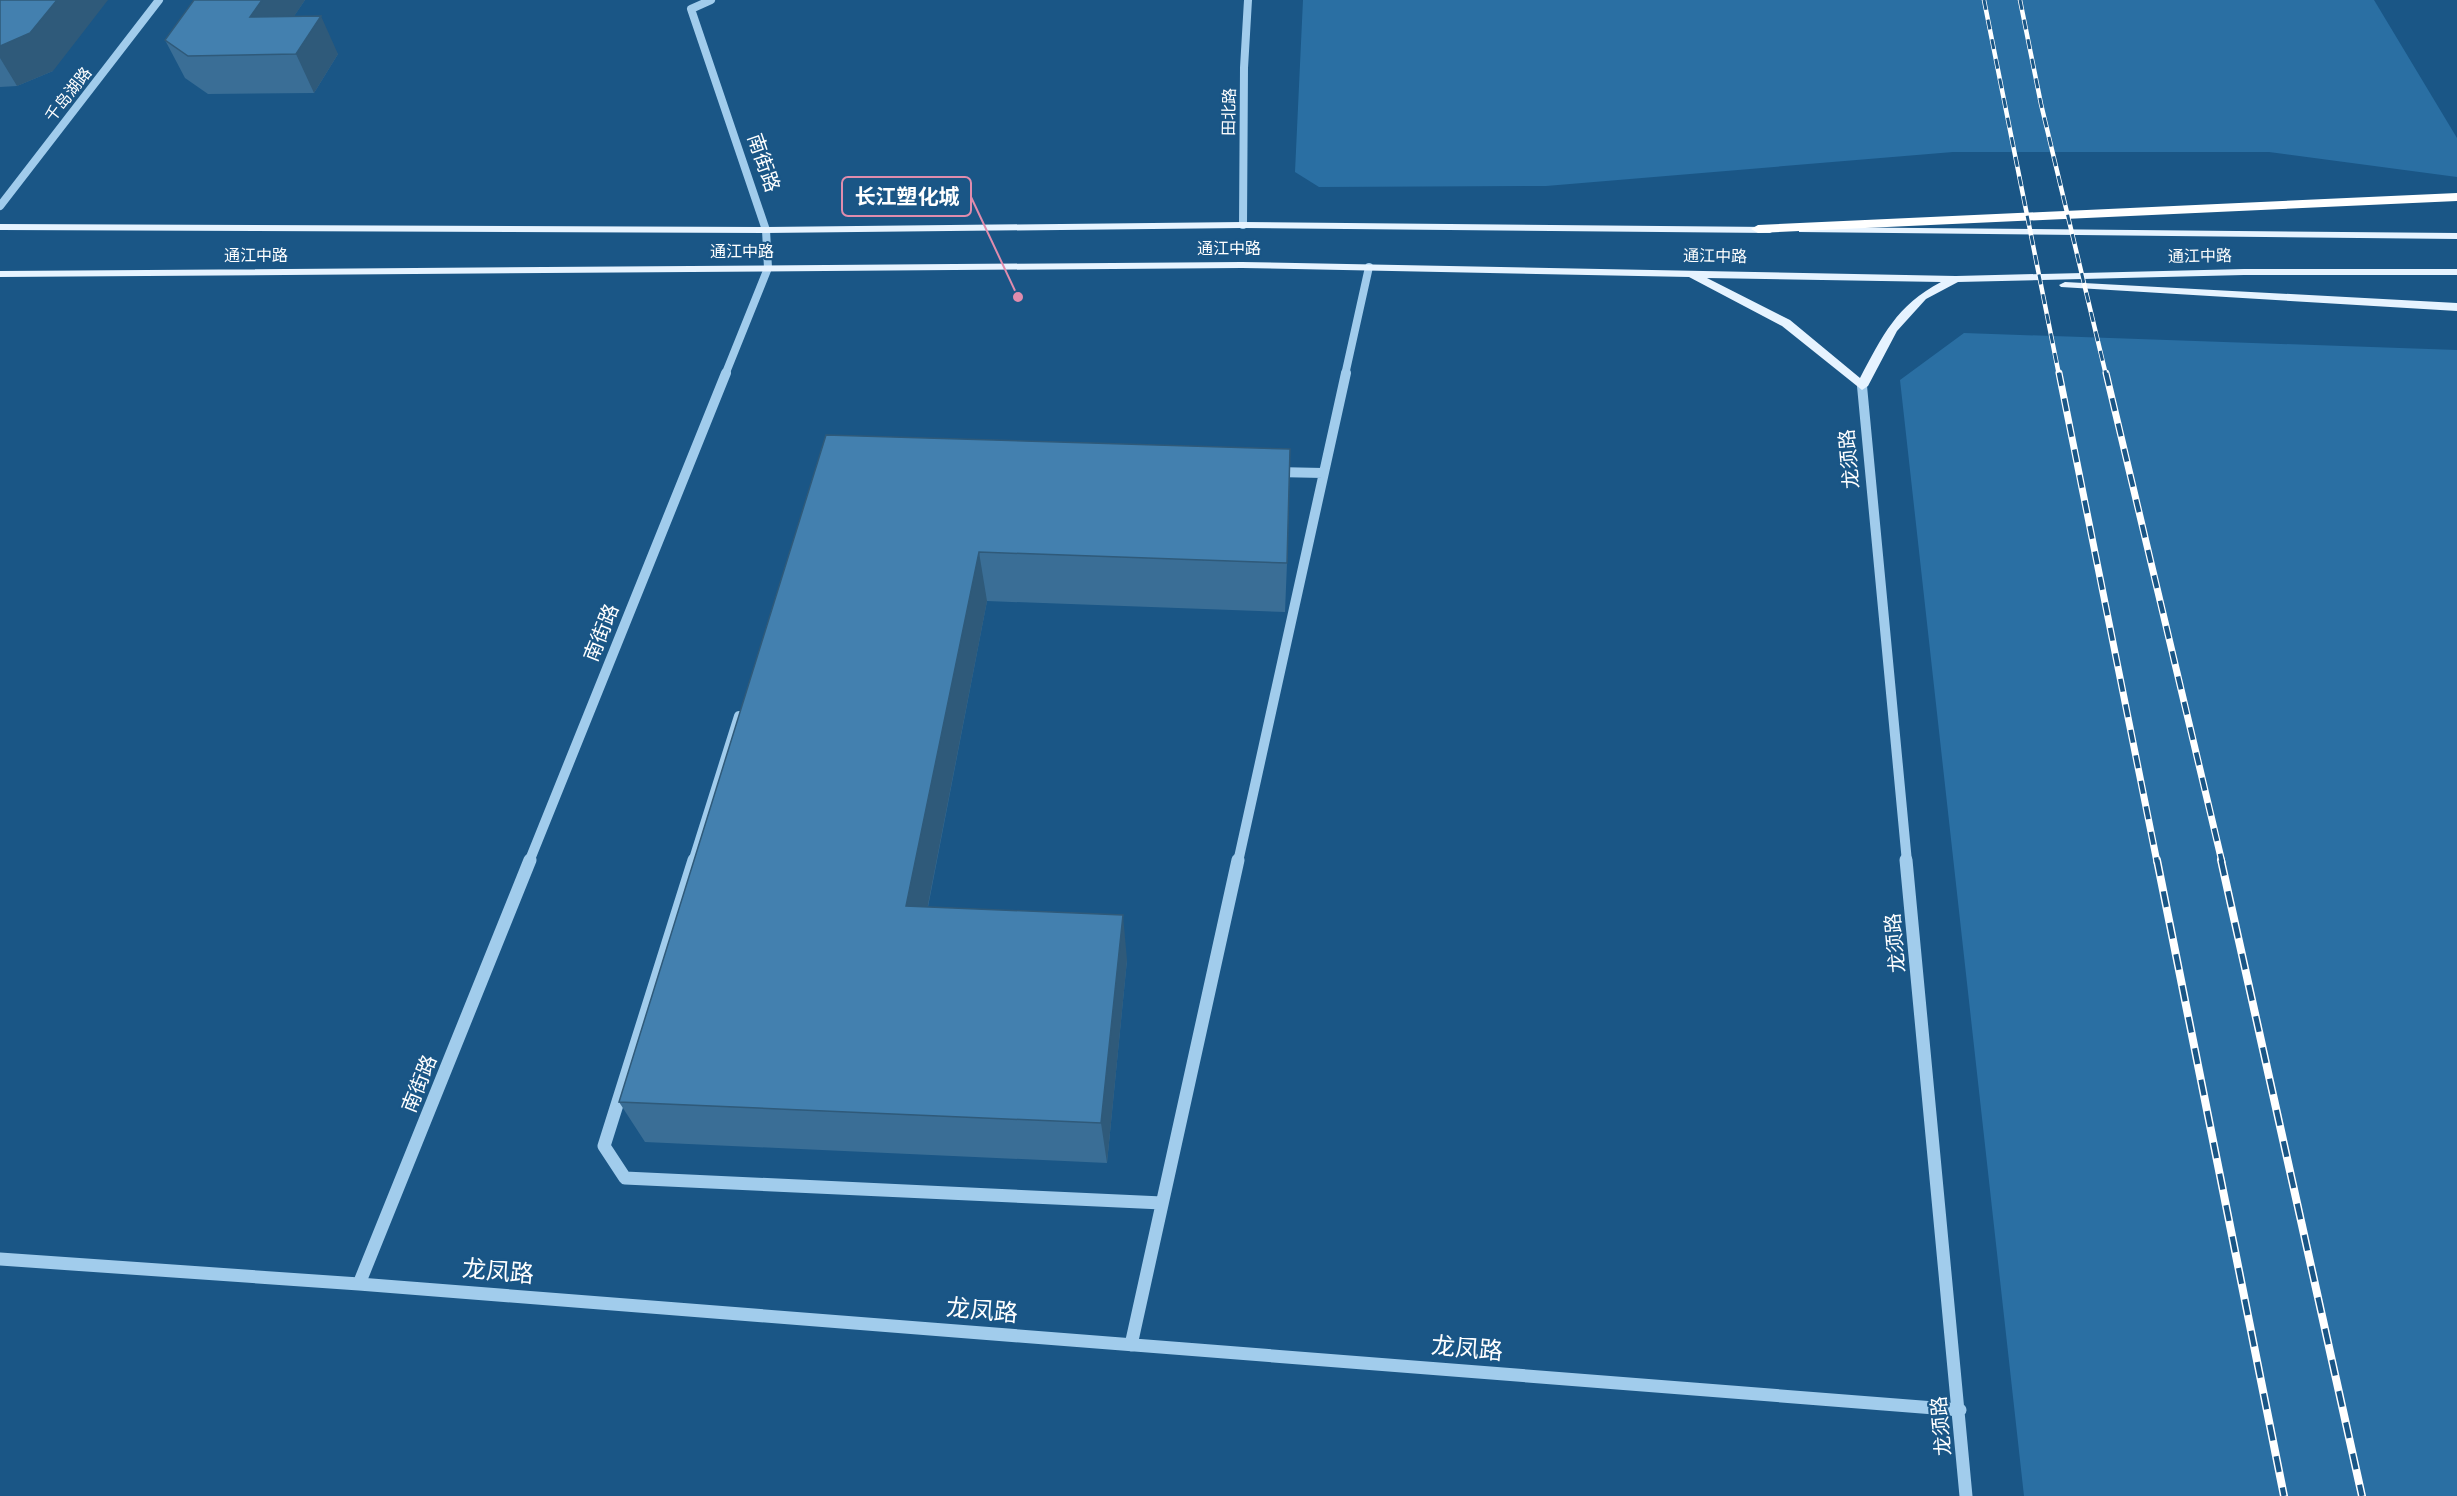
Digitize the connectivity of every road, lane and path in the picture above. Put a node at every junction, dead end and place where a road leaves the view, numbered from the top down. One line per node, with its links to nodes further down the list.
1 (159, 0): 7 (street, 千岛湖路)
2 (685, 0): 5 (street, 南街路)
3 (711, 0): 5 (street)
4 (1248, 0): 8 (street, 田北路)
5 (692, 9): 11 (street, 南街路)
6 (2457, 197): 10 (highway)
7 (0, 206)
8 (1243, 225): 10 (main road, 通江中路); 11 (main road, 通江中路)
9 (0, 227): 11 (main road, 通江中路)
10 (1758, 229): 12 (main road, 通江中路)
11 (766, 230): 14 (street, 南街路)
12 (2457, 236)
13 (1369, 267): 14 (main road, 通江中路); 16 (main road, 通江中路); 22 (street)
14 (768, 268): 17 (main road, 通江中路); 26 (street, 南街路)
15 (2457, 272): 18 (main road, 通江中路)
16 (1690, 273): 18 (main road, 通江中路); 20 (main road)
17 (0, 274)
18 (1956, 279): 19 (main road); 20 (main road)
19 (2457, 307)
20 (1862, 386): 28 (street, 龙须路)
21 (1264, 472): 22 (street)
22 (1323, 473): 24 (street)
23 (742, 706): 24 (street)
24 (1162, 1203): 27 (street)
25 (0, 1259): 26 (street, 龙凤路)
26 (359, 1284): 27 (street, 龙凤路)
27 (1131, 1345): 28 (street, 龙凤路)
28 (1960, 1410): 29 (street, 龙须路)
29 (1966, 1496)

